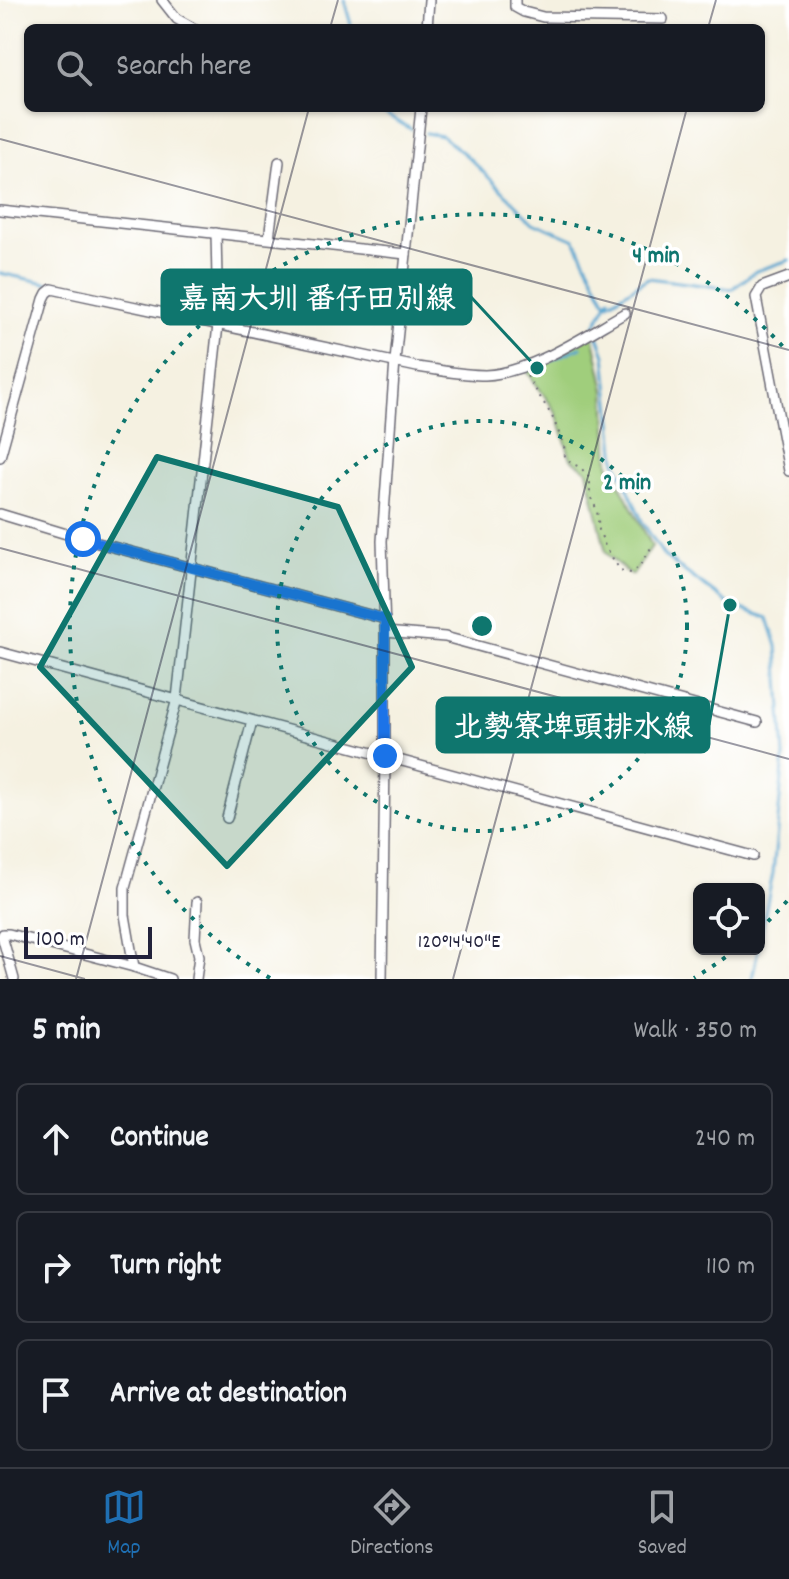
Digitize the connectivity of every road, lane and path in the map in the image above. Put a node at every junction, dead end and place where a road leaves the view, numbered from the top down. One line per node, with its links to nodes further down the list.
1 (162, 0): 5 (street)
2 (429, 0): 6 (street)
3 (515, 0): 4 (street)
4 (663, 19)
5 (186, 24)
6 (427, 24)
7 (421, 112): 12 (street)
8 (279, 162): 11 (street)
9 (0, 210): 10 (street)
10 (216, 233): 11 (street); 15 (street)
11 (269, 238): 12 (street)
12 (406, 254): 16 (street)
13 (789, 277): 20 (street)
14 (625, 313): 17 (street)
15 (218, 325): 16 (street); 18 (street); 23 (street)
16 (395, 361): 17 (street); 24 (street)
17 (522, 368): 22 (path)
18 (5, 420): 19 (street)
19 (0, 457)
20 (789, 471)
21 (0, 514): 23 (street)
22 (652, 546)
23 (191, 568): 24 (street); 27 (street)
24 (385, 619): 25 (street)
25 (385, 632): 29 (street); 30 (street)
26 (0, 652): 27 (street)
27 (177, 699): 28 (street); 34 (street)
28 (252, 721): 30 (street); 31 (street)
29 (757, 722)
30 (385, 756): 32 (street); 38 (street)
31 (227, 818)
32 (753, 856)
33 (197, 902): 37 (street)
34 (134, 967): 35 (street); 36 (street)
35 (14, 979)
36 (170, 979)
37 (196, 979)
38 (382, 979)

